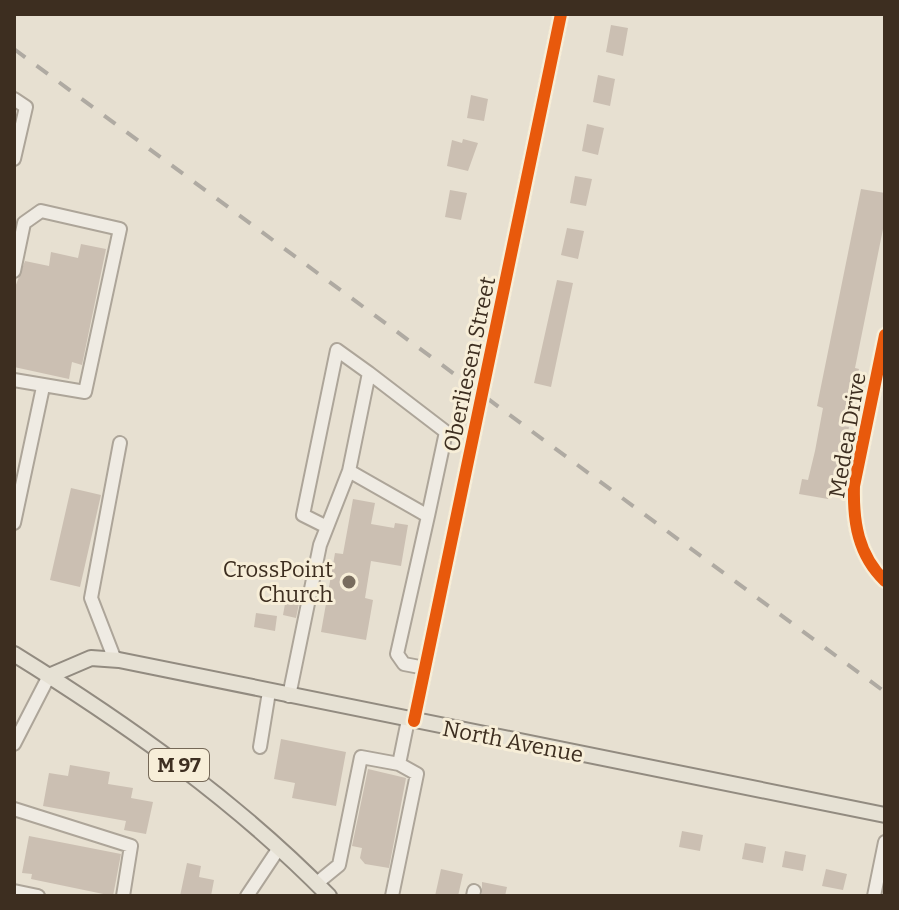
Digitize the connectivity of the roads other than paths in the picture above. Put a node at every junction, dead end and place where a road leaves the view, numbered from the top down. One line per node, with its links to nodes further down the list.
1 (561, 14): 17 (street, Oberliesen Street)
2 (14, 99): 3 (street)
3 (14, 159)
4 (14, 271): 8 (street)
5 (885, 335): 14 (street, Medea Drive)
6 (369, 373): 10 (street); 11 (street); 13 (street)
7 (14, 380): 8 (street)
8 (43, 387): 12 (street)
9 (120, 443): 16 (street)
10 (349, 471): 11 (street); 13 (street)
11 (428, 516): 17 (street)
12 (14, 523)
13 (327, 527): 20 (street)
14 (885, 581)
15 (14, 654): 18 (main road, M 97)
16 (115, 660): 18 (main road, North Avenue); 19 (main road, North Avenue)
17 (425, 668): 21 (street, Oberliesen Street)
18 (49, 676): 22 (street); 29 (main road, M 97)
19 (269, 692): 20 (main road, North Avenue); 24 (street)
20 (289, 696): 21 (main road, North Avenue)
21 (411, 721): 25 (street, Oberliesen Street); 27 (main road, North Avenue)
22 (17, 729): 23 (street)
23 (14, 744)
24 (260, 747)
25 (399, 764): 30 (street); 36 (street)
26 (14, 809): 33 (street)
27 (885, 815)
28 (885, 842): 37 (street)
29 (279, 848): 30 (main road, M 97); 34 (street)
30 (317, 883): 35 (main road, M 97)
31 (14, 891): 32 (street)
32 (38, 896)
33 (123, 896)
34 (247, 896)
35 (329, 896)
36 (392, 896)
37 (874, 896)

